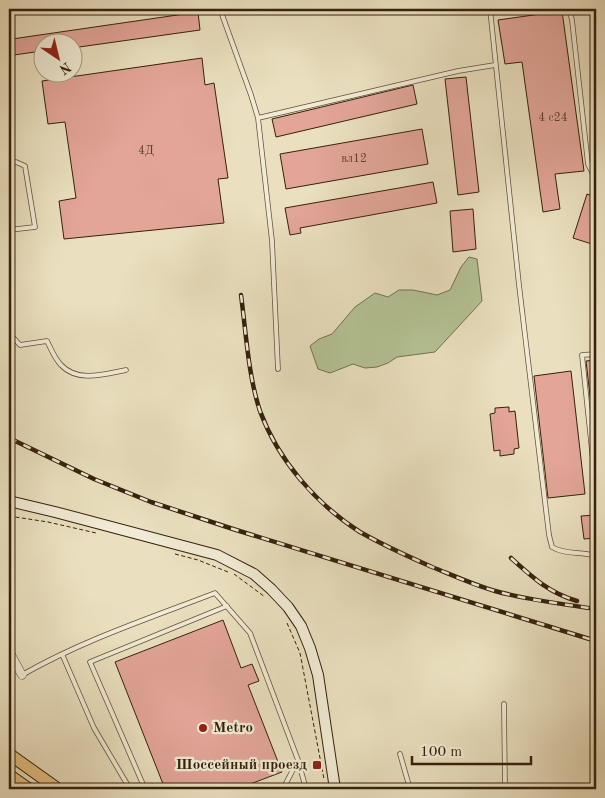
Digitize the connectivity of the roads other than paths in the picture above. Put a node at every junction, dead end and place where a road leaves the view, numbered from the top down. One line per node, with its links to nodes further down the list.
1 (220, 9): 5 (lane)
2 (490, 9): 4 (lane)
3 (569, 9): 7 (lane)
4 (496, 64): 5 (lane); 15 (lane)
5 (258, 118): 11 (lane)
6 (9, 164): 8 (lane)
7 (596, 180)
8 (9, 230)
9 (9, 334): 12 (lane)
10 (596, 354): 13 (lane)
11 (278, 369)
12 (126, 370)
13 (596, 488)
14 (9, 501): 33 (main road)
15 (596, 556)
16 (227, 606): 18 (lane); 23 (lane); 30 (lane)
17 (9, 651): 19 (street)
18 (62, 654): 19 (lane); 29 (lane)
19 (22, 675)
20 (504, 704): 35 (lane)
21 (9, 754): 28 (main road)
22 (400, 754): 34 (lane)
23 (298, 760): 31 (lane); 32 (lane)
24 (9, 775): 27 (main road)
25 (9, 780): 26 (main road)
26 (19, 789)
27 (29, 789)
28 (58, 789)
29 (130, 789)
30 (145, 789)
31 (283, 789)
32 (306, 789)
33 (335, 789)
34 (410, 789)
35 (505, 789)

